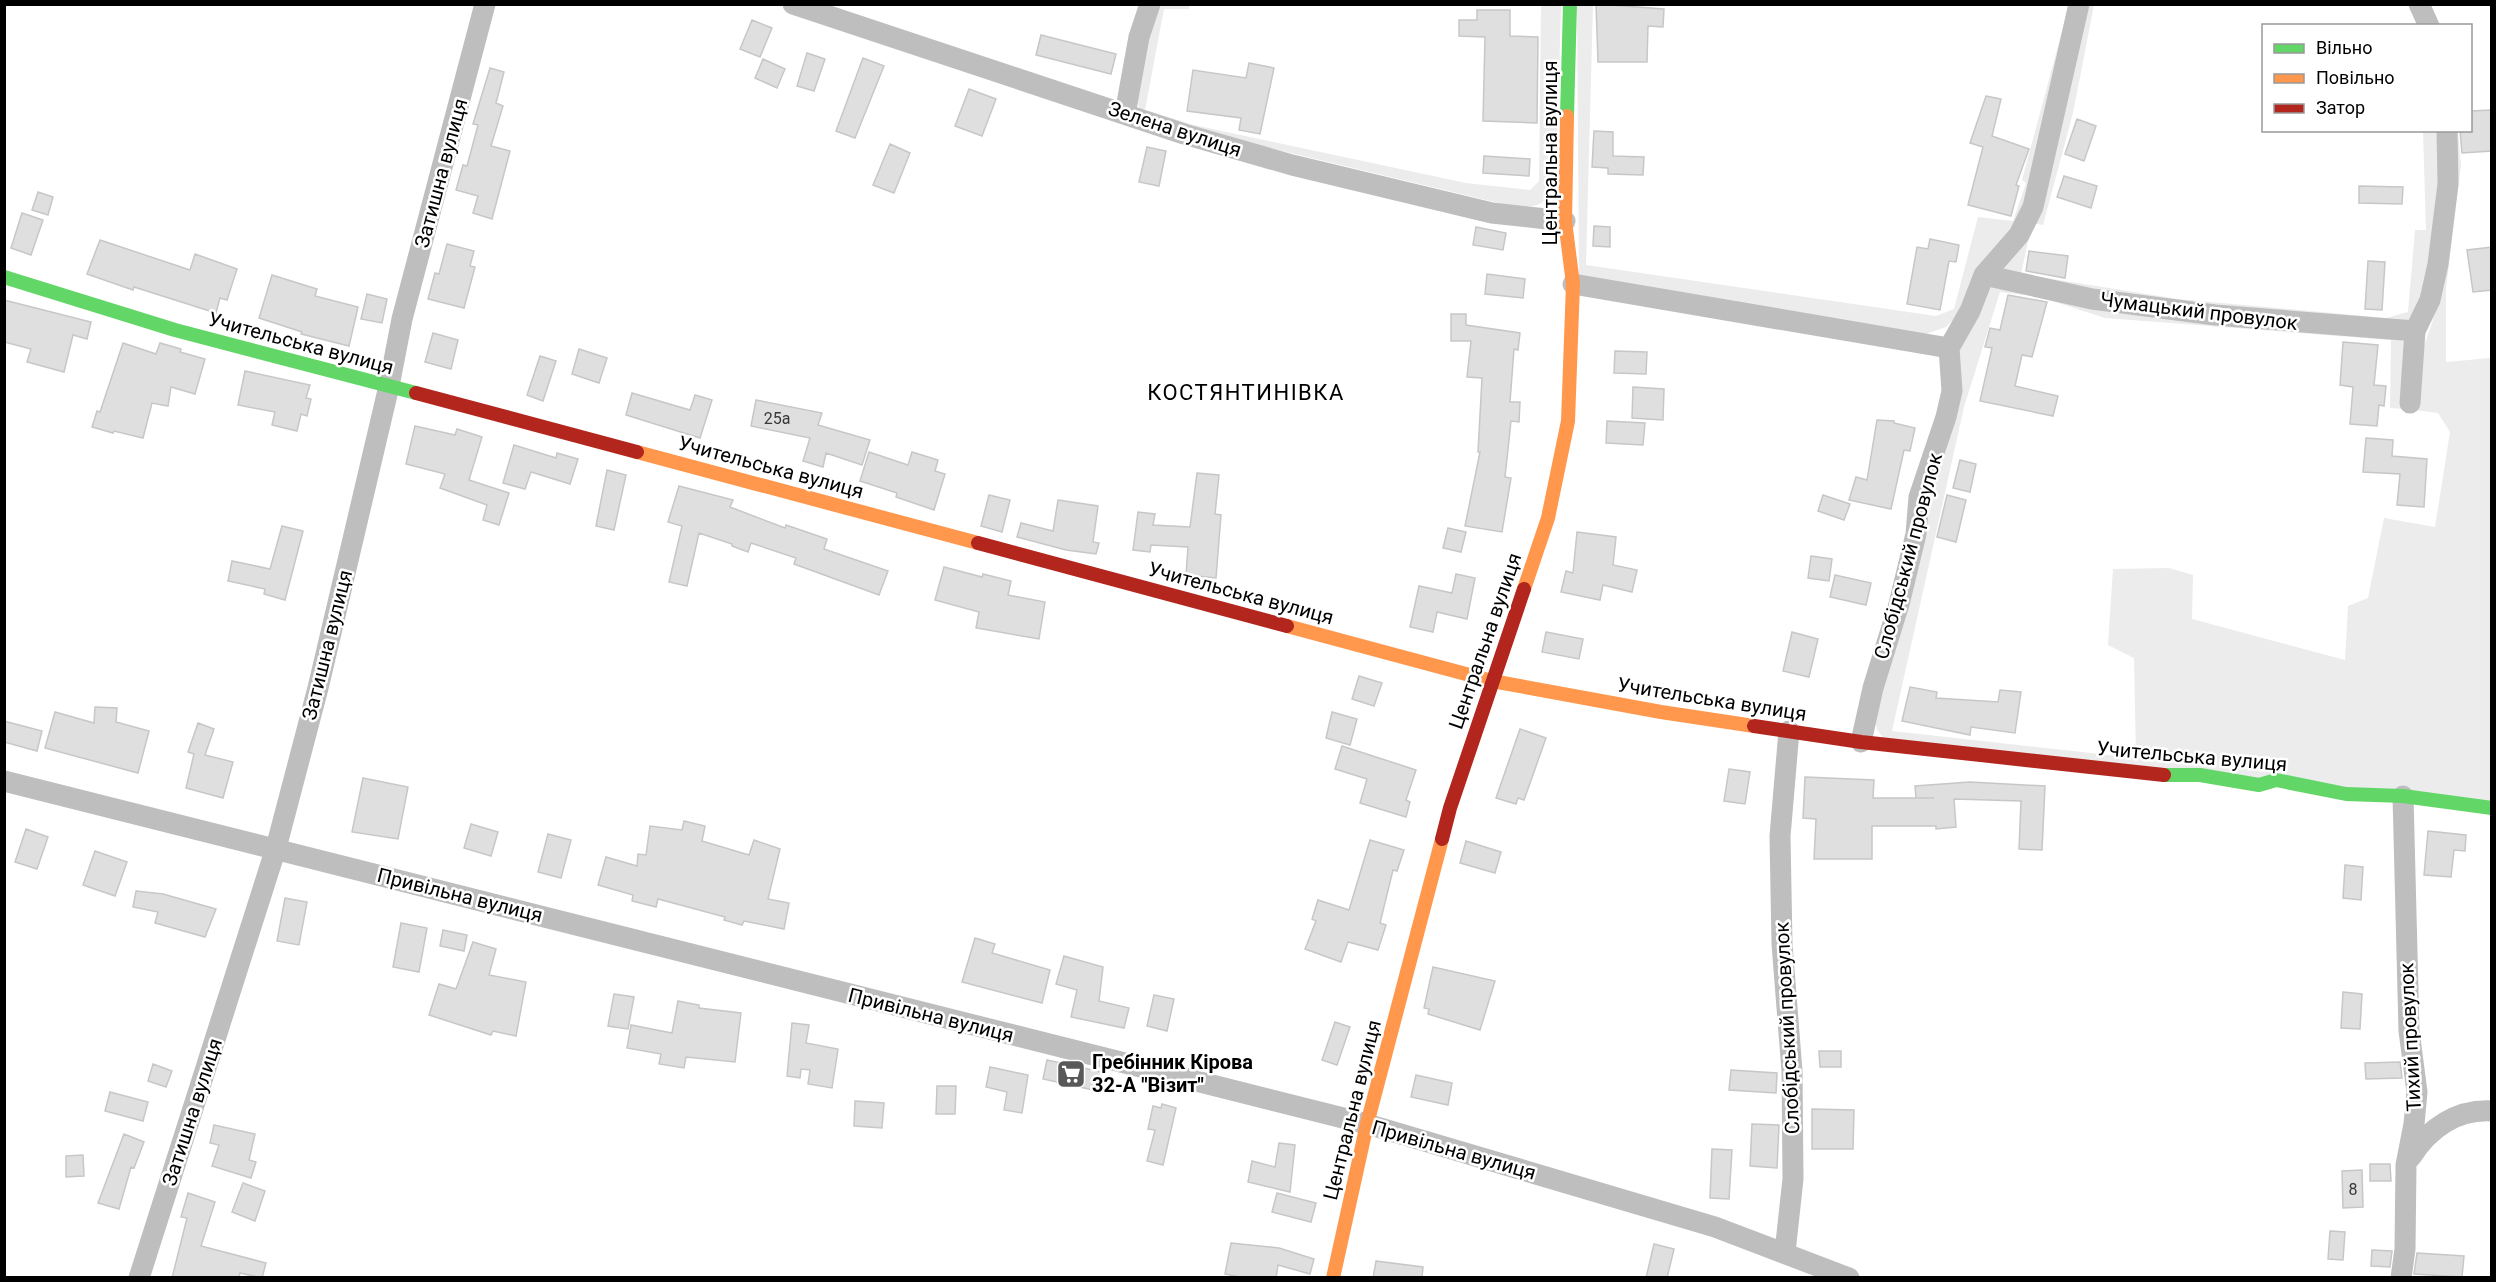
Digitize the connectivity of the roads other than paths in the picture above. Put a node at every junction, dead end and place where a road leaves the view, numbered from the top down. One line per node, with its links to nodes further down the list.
1 (485, 4): 16 (street, Затишна вулиця)
2 (793, 4): 8 (street, Зелена вулиця)
3 (1150, 4): 8 (street)
4 (1570, 4): 10 (street, Центральна вулиця)
5 (2079, 4): 11 (street)
6 (2419, 4): 7 (street)
7 (2428, 24)
8 (1125, 114): 10 (street, Зелена вулиця)
9 (2447, 132): 14 (street)
10 (1565, 221): 13 (street, Центральна вулиця)
11 (1984, 275): 14 (street, Чумацький провулок); 15 (street)
12 (4, 277): 16 (street, Учительська вулиця)
13 (1573, 284): 15 (street); 18 (street, Центральна вулиця)
14 (2415, 331): 17 (street)
15 (1949, 348): 20 (street, Слобідський провулок)
16 (389, 386): 18 (street, Учительська вулиця); 24 (street, Затишна вулиця)
17 (2410, 403)
18 (1492, 681): 19 (street, Учительська вулиця); 26 (street, Центральна вулиця)
19 (1789, 731): 20 (street, Учительська вулиця); 28 (street, Слобідський провулок)
20 (1861, 742): 22 (street, Учительська вулиця)
21 (4, 781): 24 (street, Привільна вулиця)
22 (2403, 796): 23 (street, Учительська вулиця); 27 (street, Тихий провулок)
23 (2492, 808)
24 (276, 848): 26 (street, Привільна вулиця); 29 (street, Затишна вулиця)
25 (2492, 1111): 27 (street)
26 (1368, 1124): 28 (street, Привільна вулиця); 30 (street, Центральна вулиця)
27 (2406, 1165): 32 (street, Тихий провулок)
28 (1785, 1252): 31 (street, Привільна вулиця)
29 (140, 1278)
30 (1333, 1278)
31 (1849, 1278)
32 (2401, 1278)

